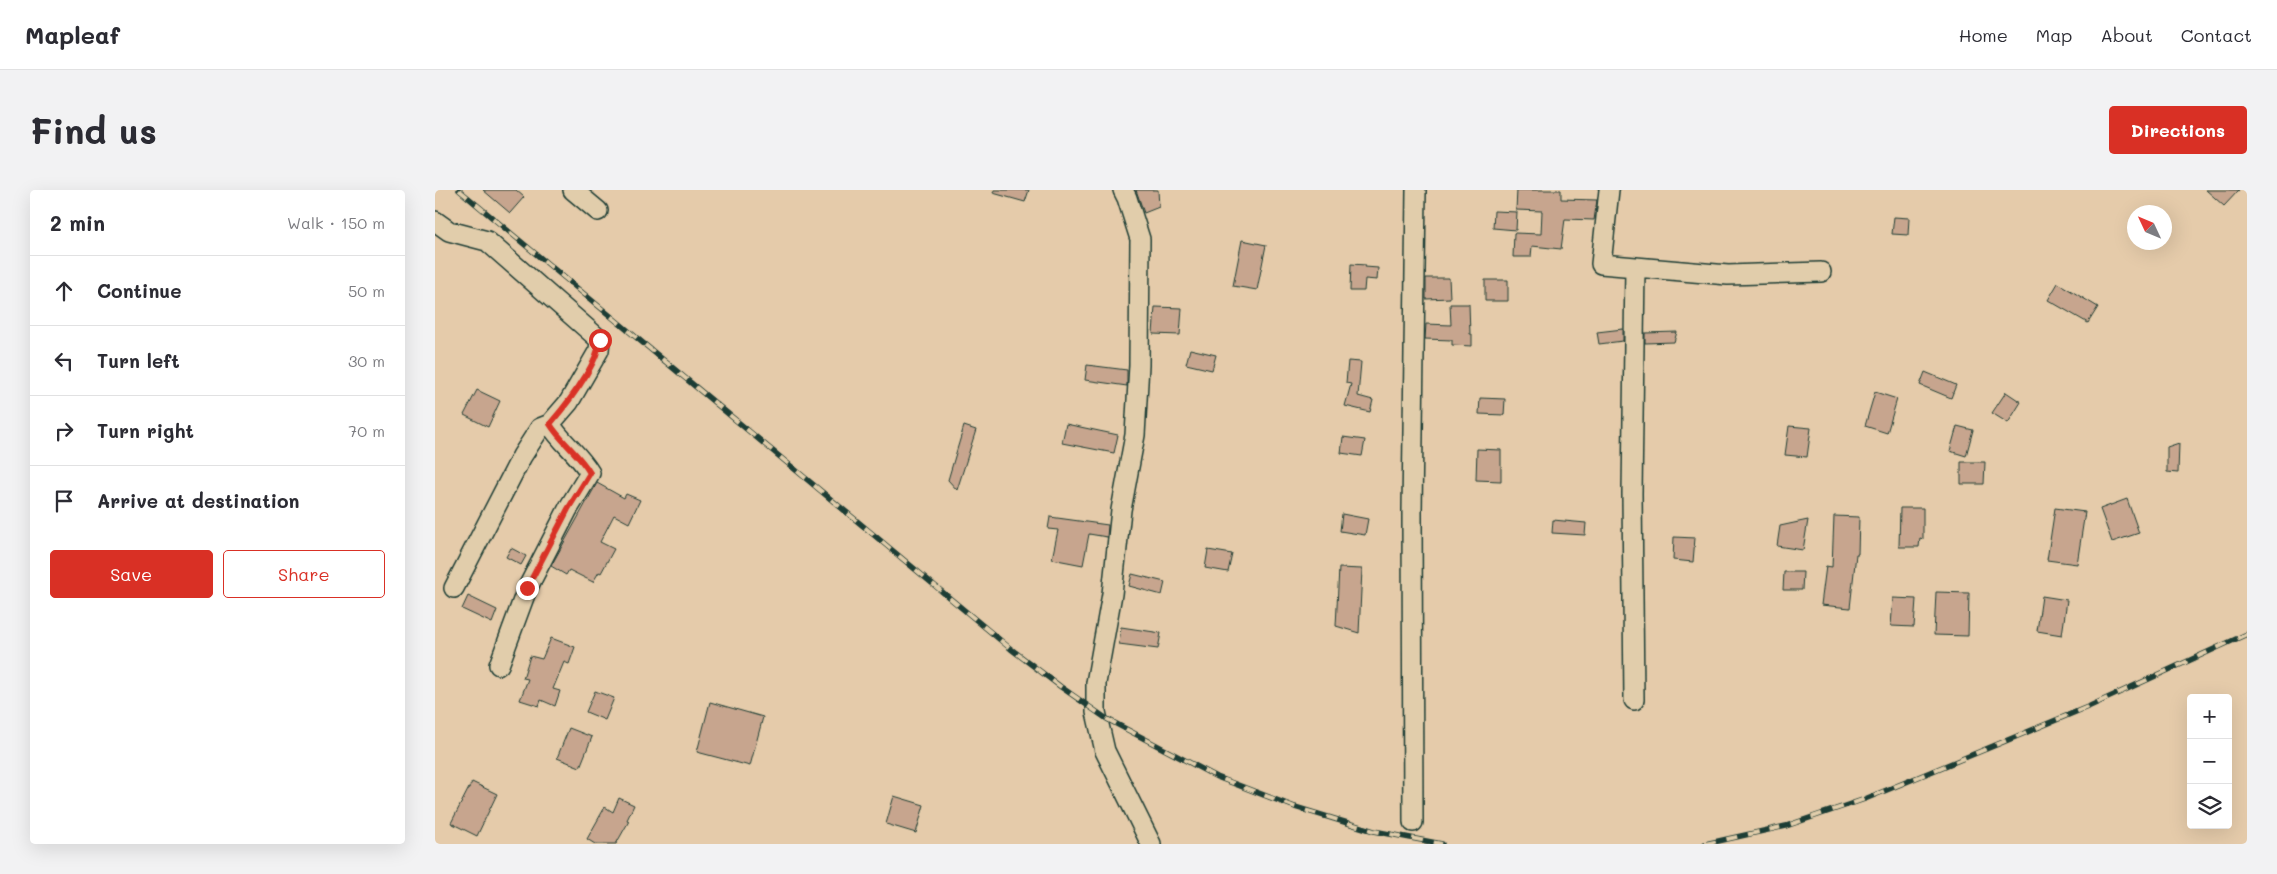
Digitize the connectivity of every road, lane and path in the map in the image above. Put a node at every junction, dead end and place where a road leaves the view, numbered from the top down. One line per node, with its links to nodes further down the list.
1 (573, 190): 5 (street)
2 (1123, 190): 14 (street)
3 (1416, 190): 13 (street)
4 (1609, 190): 7 (street)
5 (598, 211)
6 (435, 221): 9 (street)
7 (1635, 267): 8 (street); 12 (street)
8 (1821, 272)
9 (550, 424): 10 (street); 11 (street)
10 (454, 588)
11 (499, 664)
12 (1634, 700)
13 (1413, 822)
14 (1151, 844)

